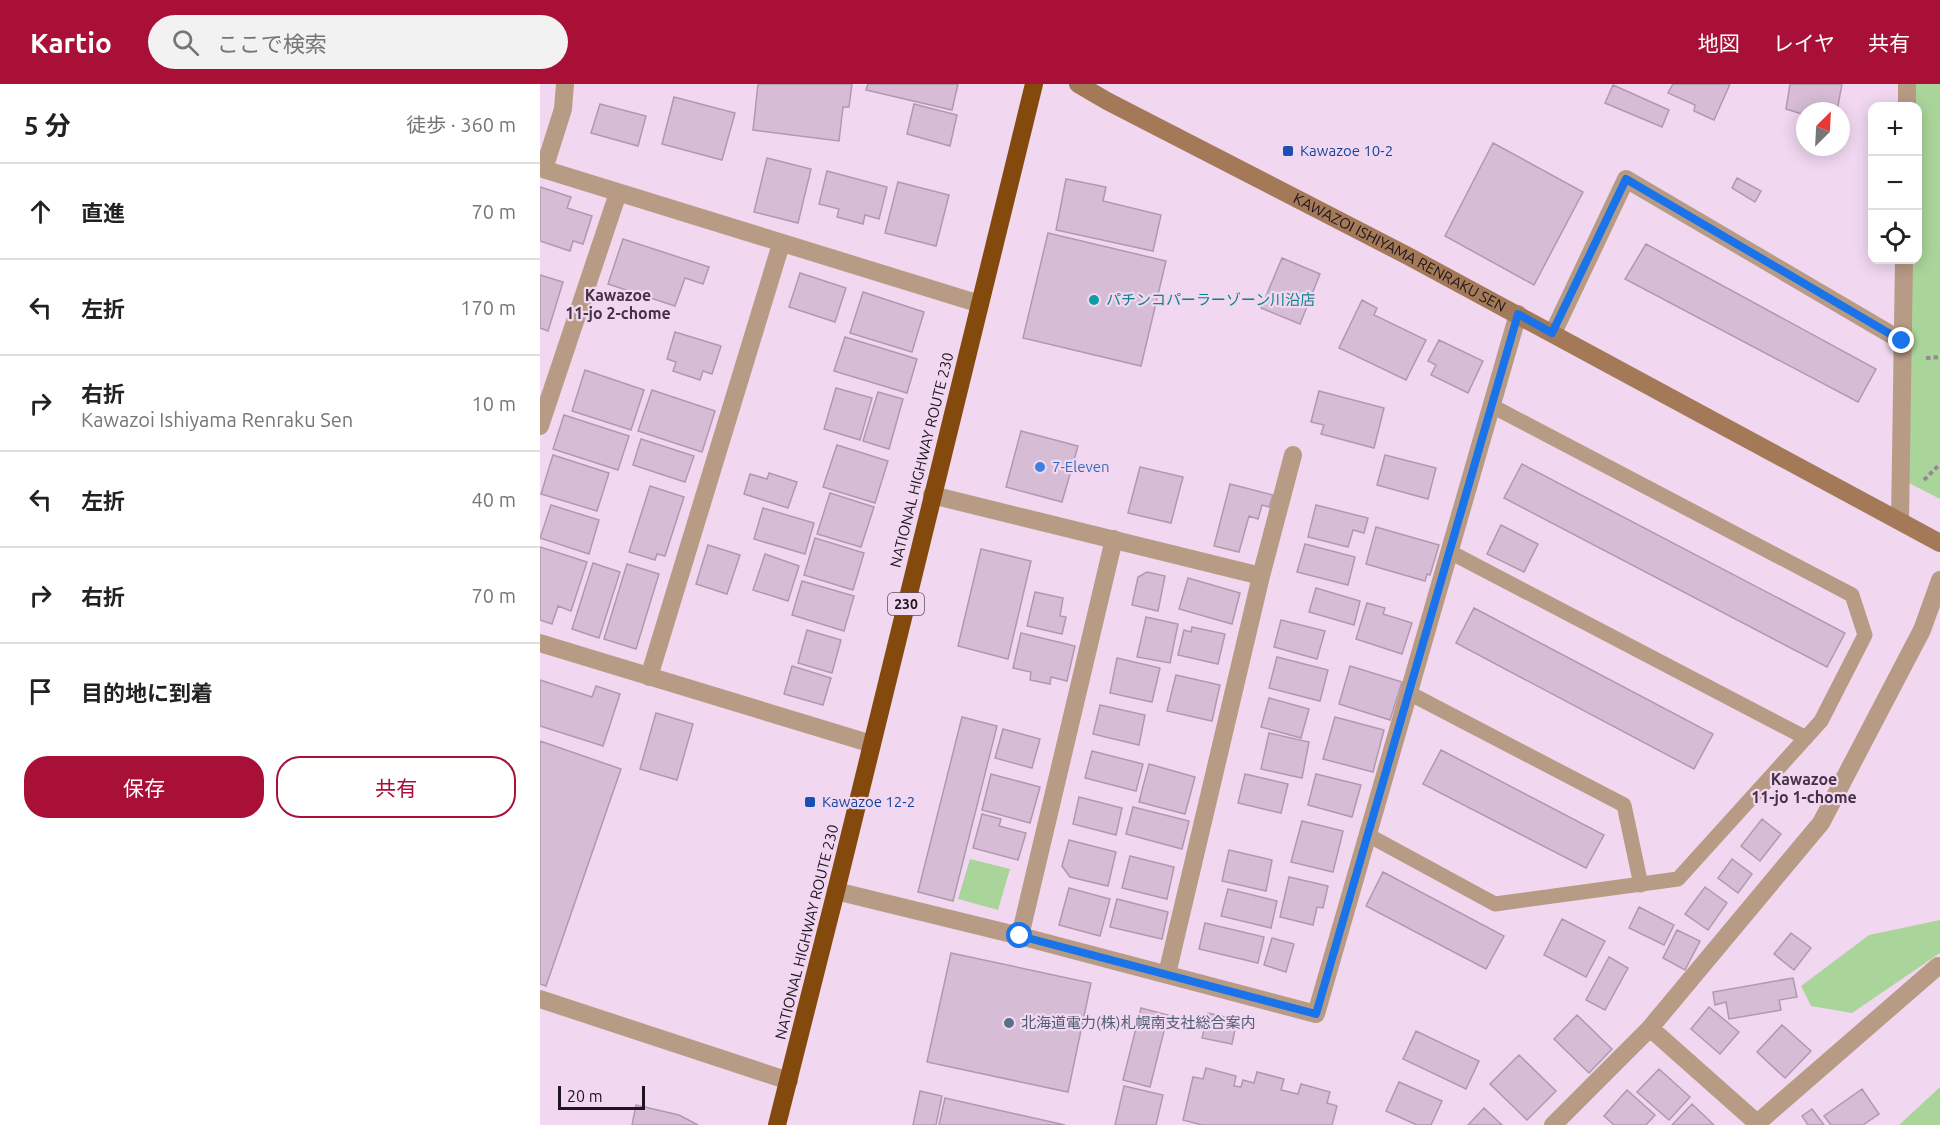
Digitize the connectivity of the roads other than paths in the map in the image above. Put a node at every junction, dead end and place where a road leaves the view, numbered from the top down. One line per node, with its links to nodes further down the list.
1 (566, 84): 6 (street)
2 (1034, 84): 10 (highway, NATIONAL HIGHWAY ROUTE 230 / 230)
3 (1078, 84): 11 (street, KAWAZOI ISHIYAMA RENRAKU SEN)
4 (1907, 84): 5 (street)
5 (1907, 102)
6 (542, 169): 7 (street)
7 (618, 193): 8 (street); 15 (street)
8 (781, 244): 10 (street); 25 (street)
9 (1904, 264): 13 (street)
10 (980, 304): 17 (highway, NATIONAL HIGHWAY ROUTE 230 / 230)
11 (1518, 314): 12 (street, KAWAZOI ISHIYAMA RENRAKU SEN); 14 (street)
12 (1552, 333): 13 (street); 18 (street, KAWAZOI ISHIYAMA RENRAKU SEN)
13 (1902, 341): 18 (street)
14 (1491, 406): 21 (street); 27 (lane)
15 (540, 426)
16 (1293, 455): 22 (street)
17 (932, 495): 19 (street); 28 (highway, NATIONAL HIGHWAY ROUTE 230 / 230)
18 (1900, 521): 20 (street, KAWAZOI ISHIYAMA RENRAKU SEN)
19 (1114, 539): 22 (street); 32 (street)
20 (1940, 543)
21 (1450, 552): 26 (street); 27 (lane)
22 (1261, 576): 34 (street)
23 (1940, 580): 36 (street)
24 (540, 643): 25 (street)
25 (649, 677): 28 (street)
26 (1408, 693): 29 (street); 30 (lane)
27 (1806, 738): 30 (lane)
28 (872, 744): 31 (highway, NATIONAL HIGHWAY ROUTE 230 / 230)
29 (1368, 834): 30 (lane); 34 (street)
30 (1641, 885)
31 (836, 891): 32 (street); 37 (highway, NATIONAL HIGHWAY ROUTE 230 / 230)
32 (1020, 936): 34 (street)
33 (1938, 966): 38 (street)
34 (1167, 974)
35 (540, 999): 37 (street)
36 (1650, 1028): 38 (street); 40 (street)
37 (789, 1081): 39 (highway, NATIONAL HIGHWAY ROUTE 230 / 230)
38 (1756, 1124)
39 (778, 1125)
40 (1553, 1125)

